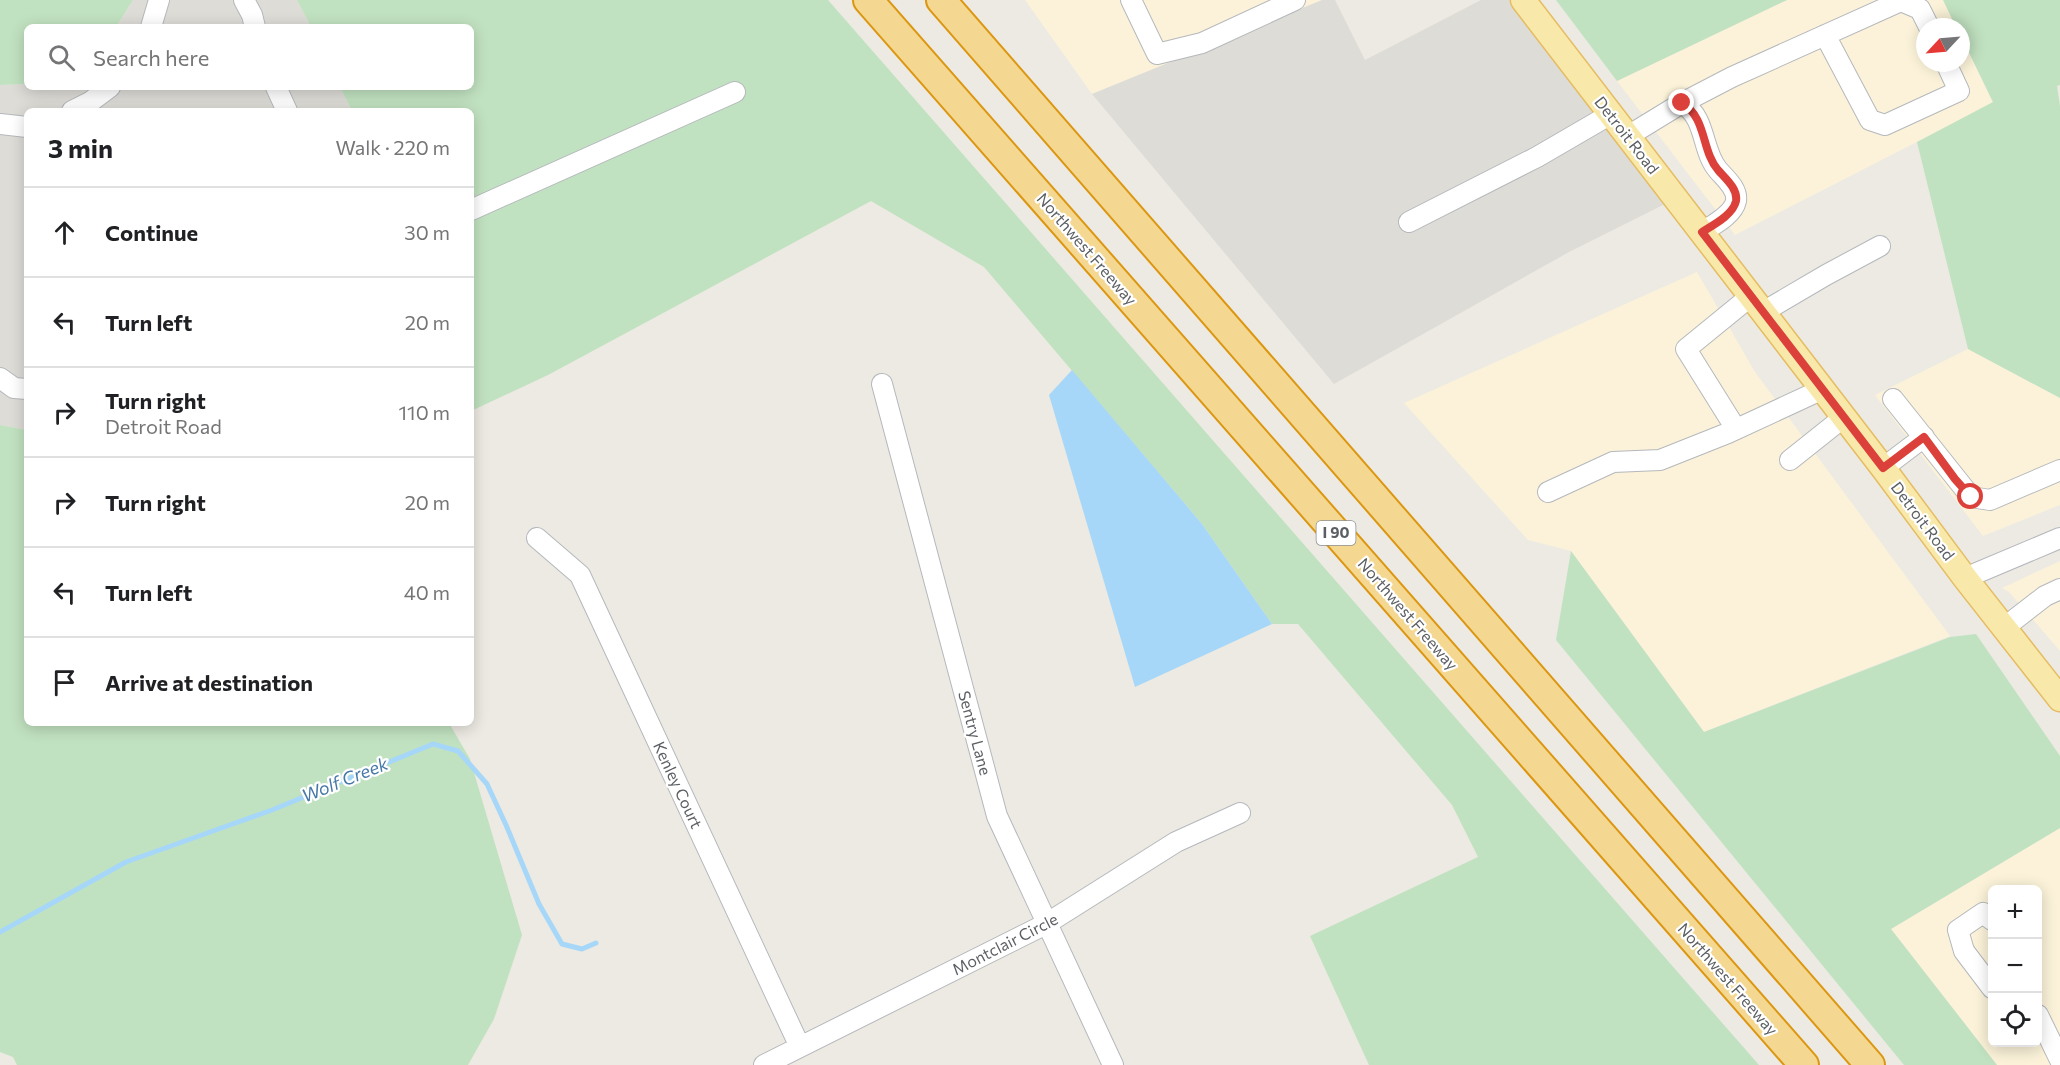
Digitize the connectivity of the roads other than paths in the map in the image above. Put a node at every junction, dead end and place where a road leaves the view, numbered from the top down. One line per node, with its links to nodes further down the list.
1 (159, 0): 9 (street)
2 (244, 0): 10 (street)
3 (868, 0): 55 (highway, Northwest Freeway / I 90)
4 (941, 0): 56 (highway)
5 (1131, 0): 6 (street)
6 (1295, 0)
7 (1523, 0): 19 (main road, Detroit Road)
8 (1924, 18): 11 (street)
9 (153, 24)
10 (254, 24)
11 (1824, 35): 12 (street); 16 (street)
12 (1950, 72)
13 (106, 90): 17 (street)
14 (277, 90): 18 (street)
15 (735, 92): 23 (street)
16 (1682, 103): 22 (street); 25 (street)
17 (78, 108)
18 (286, 108)
19 (1611, 114): 22 (main road, Detroit Road); 24 (street)
20 (0, 124): 21 (street)
21 (24, 127)
22 (1628, 135): 25 (main road, Detroit Road)
23 (474, 209)
24 (1408, 222)
25 (1702, 232): 27 (main road, Detroit Road)
26 (1880, 246): 27 (street)
27 (1757, 304): 31 (main road, Detroit Road); 34 (street)
28 (0, 378): 30 (street)
29 (882, 384): 48 (street, Sentry Lane)
30 (24, 389)
31 (1823, 389): 33 (main road, Detroit Road); 34 (street)
32 (1893, 399): 35 (street)
33 (1844, 417): 36 (street); 37 (main road, Detroit Road)
34 (1736, 429): 39 (street)
35 (1924, 437): 37 (street); 38 (street)
36 (1790, 460)
37 (1883, 468): 42 (main road, Detroit Road)
38 (2060, 470)
39 (1548, 492)
40 (537, 538): 51 (street, Kenley Court)
41 (2060, 538): 42 (street)
42 (1965, 578): 44 (main road, Detroit Road)
43 (2060, 589): 44 (street)
44 (2005, 627): 45 (main road, Detroit Road)
45 (2060, 699)
46 (1240, 813): 48 (street, Montclair Circle)
47 (1988, 917): 49 (street)
48 (1046, 924): 51 (street, Montclair Circle); 54 (street, Sentry Lane)
49 (1988, 983)
50 (2042, 1025): 52 (street)
51 (801, 1047): 53 (street, Montclair Circle)
52 (2060, 1060)
53 (764, 1065)
54 (1113, 1065)
55 (1804, 1065)
56 (1870, 1065)

